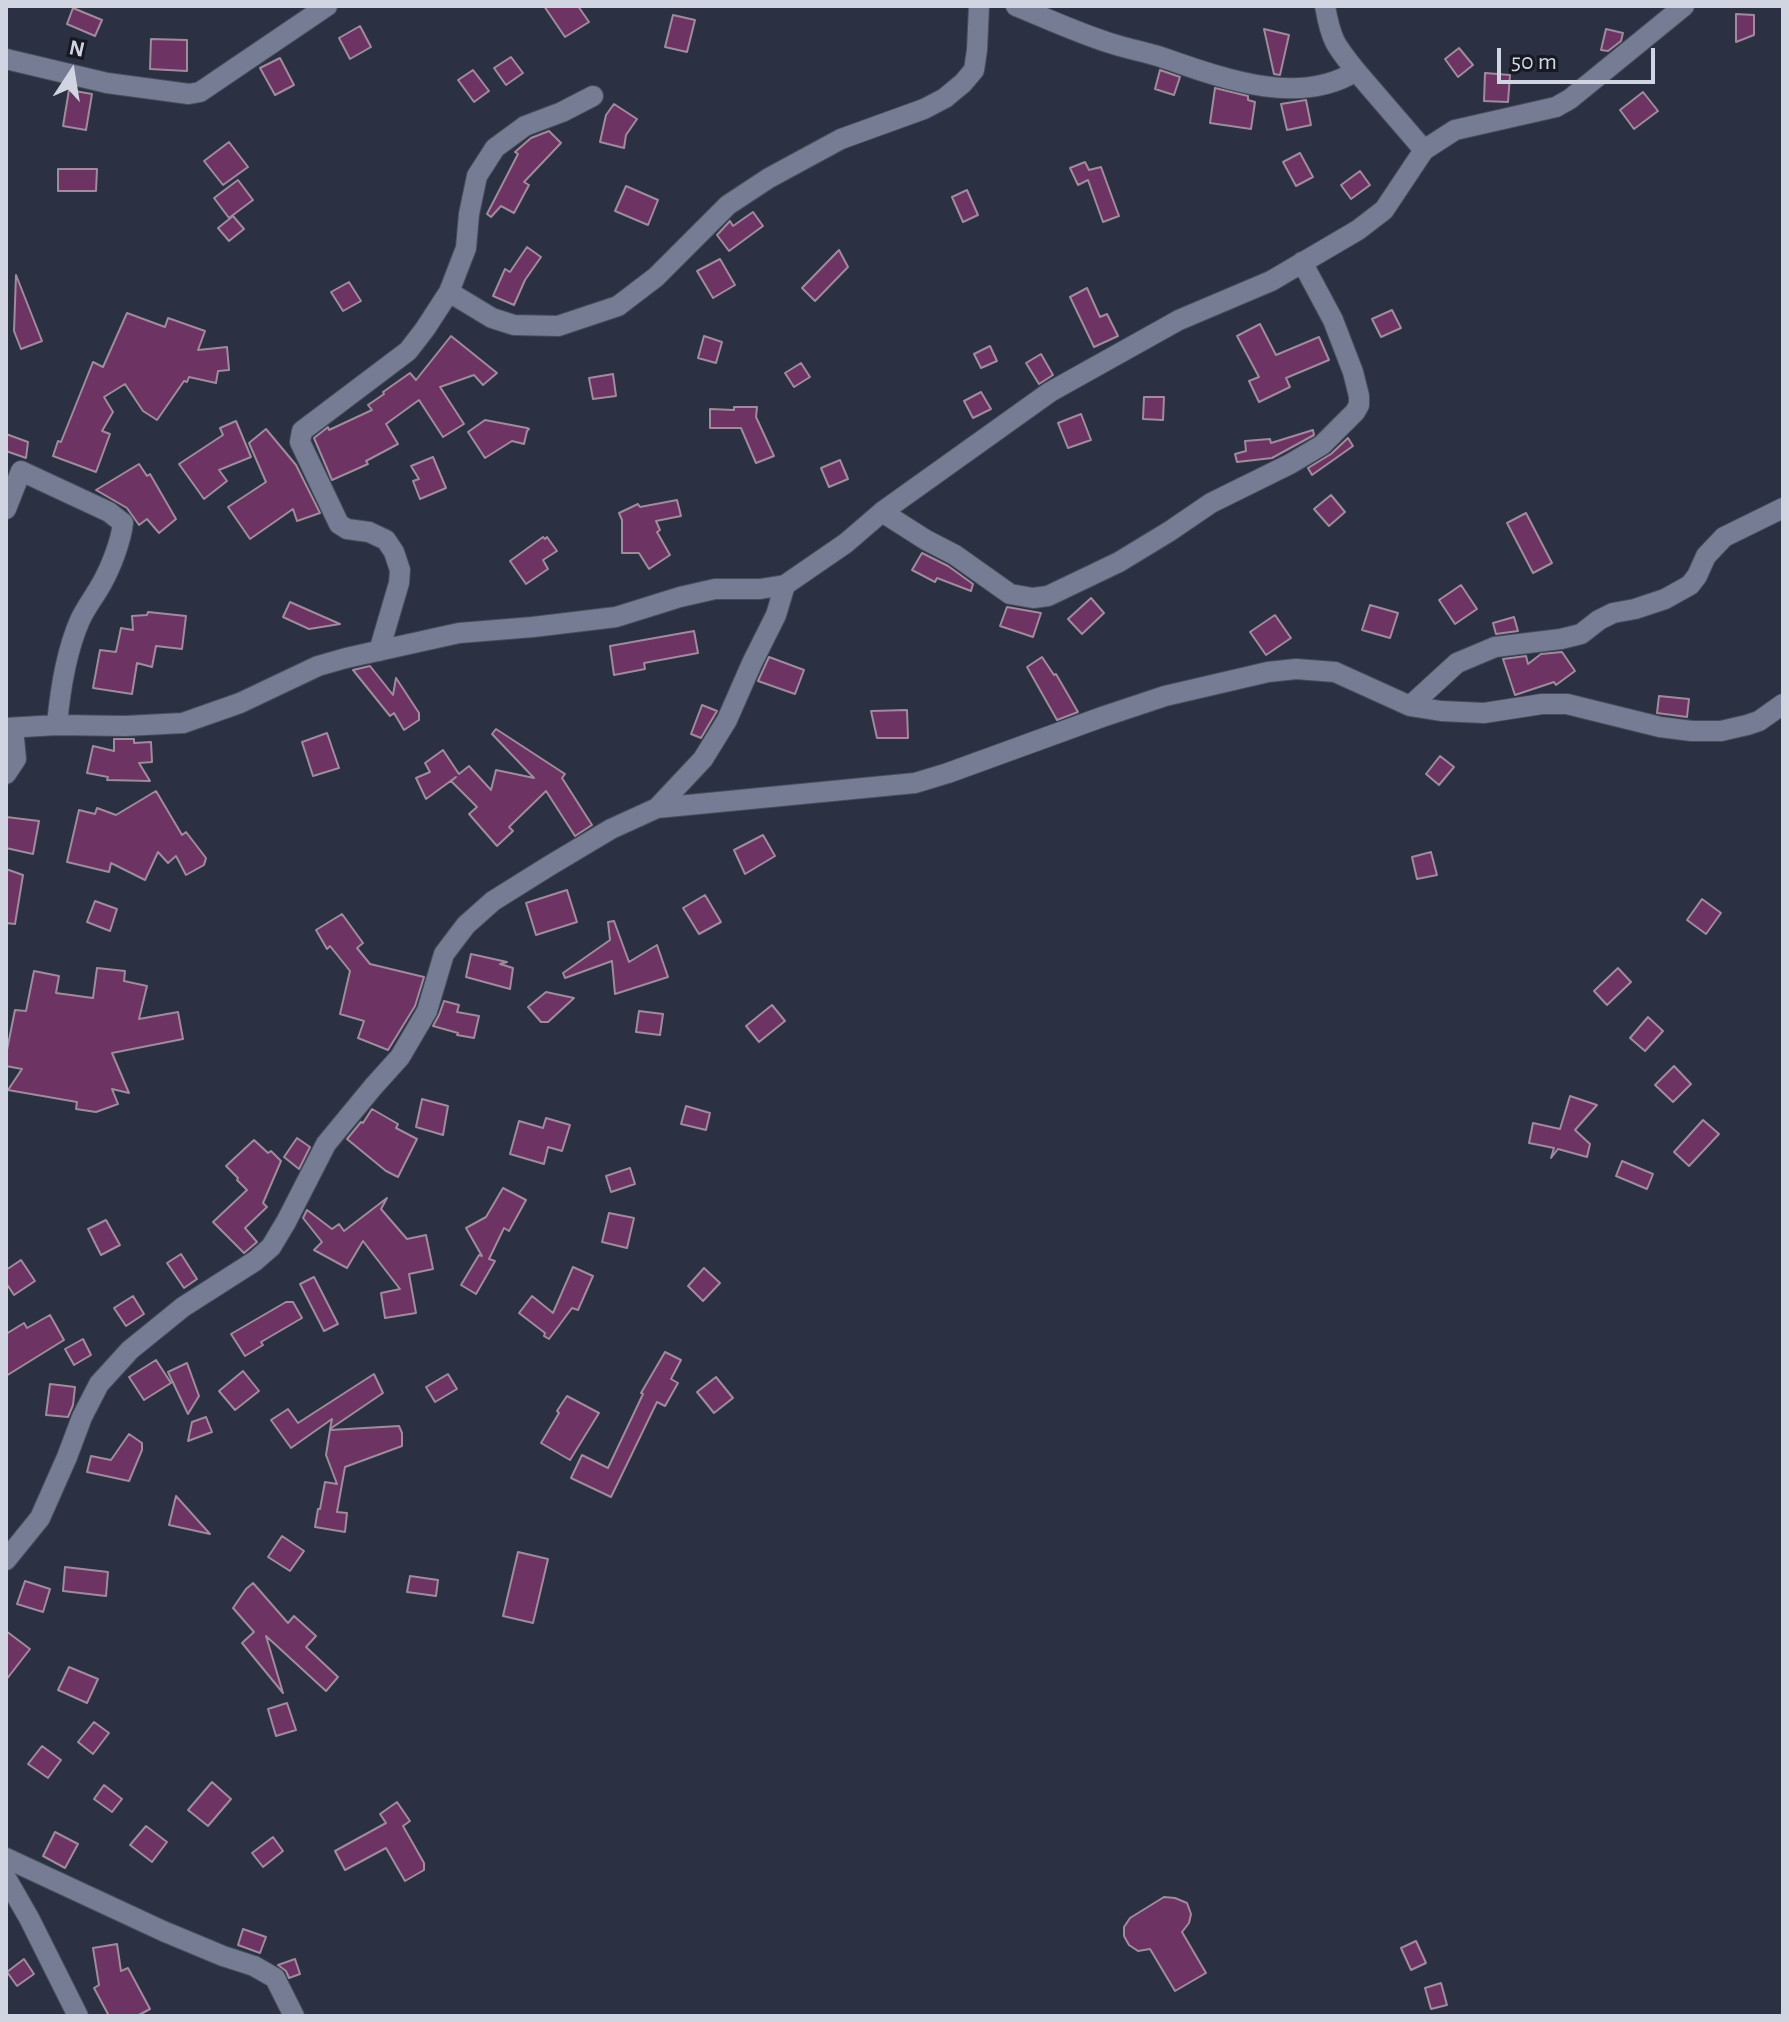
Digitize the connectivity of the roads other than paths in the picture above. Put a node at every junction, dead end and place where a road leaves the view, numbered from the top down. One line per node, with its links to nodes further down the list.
1 (327, 6): 6 (street)
2 (979, 6): 11 (street)
3 (1016, 6): 7 (street)
4 (1325, 6): 7 (street)
5 (1684, 6): 9 (street)
6 (6, 59)
7 (1356, 71): 9 (street)
8 (593, 96): 11 (street)
9 (1424, 150): 10 (street)
10 (1302, 262): 14 (street); 14 (street)
11 (449, 292): 16 (street)
12 (1783, 508): 18 (street)
13 (6, 509): 19 (street)
14 (882, 512): 15 (street)
15 (785, 585): 16 (street); 22 (street)
16 (379, 651): 19 (street)
17 (1783, 704): 18 (street)
18 (1410, 706): 22 (street)
19 (57, 725): 20 (street)
20 (9, 728): 21 (street)
21 (6, 774)
22 (657, 808): 23 (street)
23 (6, 1560)
24 (6, 1858): 27 (street)
25 (6, 1878): 26 (street)
26 (78, 2016)
27 (294, 2016)

